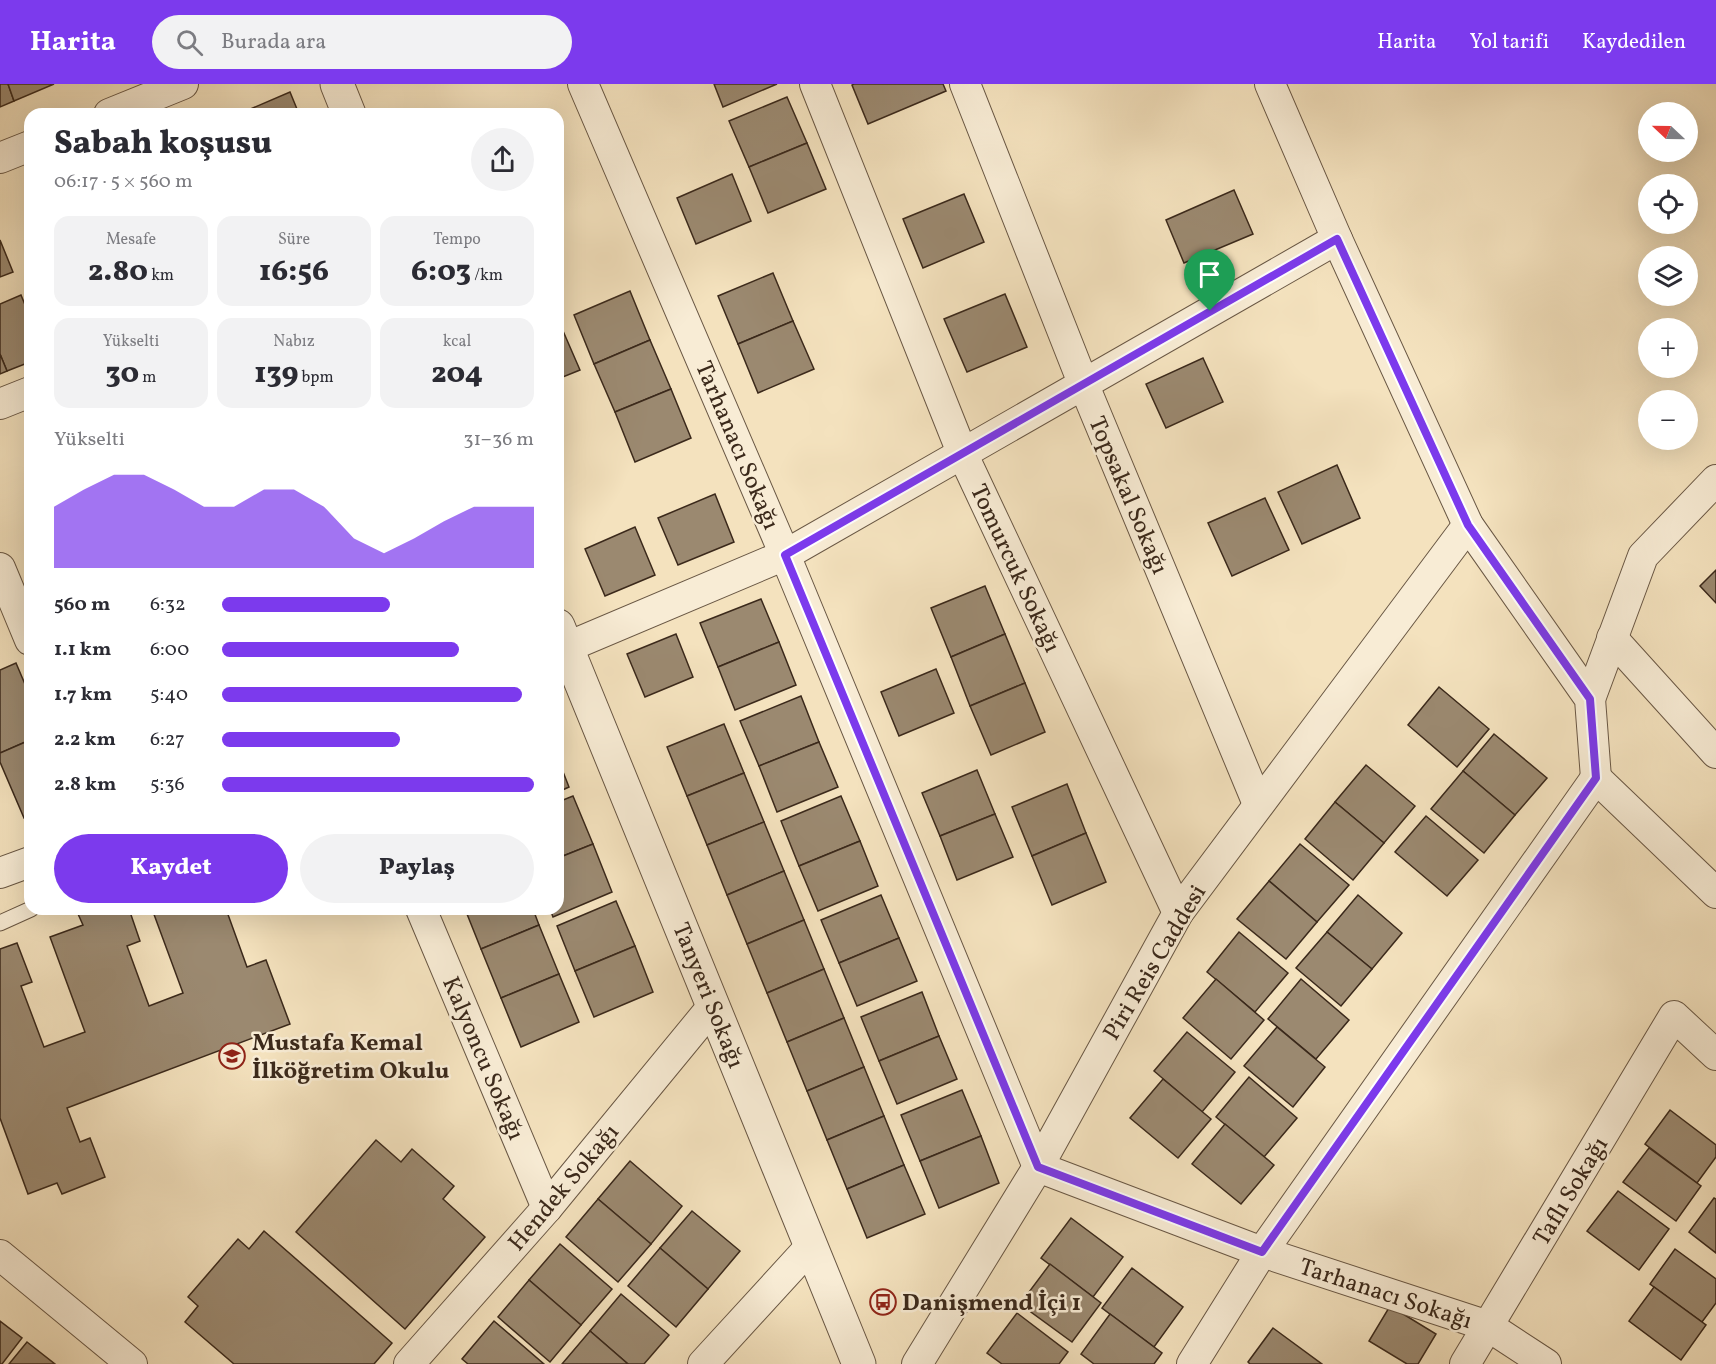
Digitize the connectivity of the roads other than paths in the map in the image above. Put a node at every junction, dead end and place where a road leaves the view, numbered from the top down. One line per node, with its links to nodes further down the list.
1 (183, 84): 7 (street)
2 (337, 84): 8 (street)
3 (583, 84): 18 (street, Tarhanacı Sokağı)
4 (815, 84): 15 (street, Tomurcuk Sokağı)
5 (965, 84): 12 (street, Topsakal Sokağı)
6 (1270, 84): 11 (street)
7 (124, 108)
8 (347, 108)
9 (24, 148): 10 (street)
10 (0, 158)
11 (1337, 239): 12 (street); 17 (street)
12 (1083, 383): 15 (street); 27 (street, Topsakal Sokağı)
13 (24, 394): 14 (street)
14 (0, 404)
15 (963, 455): 18 (street); 32 (street, Tomurcuk Sokağı)
16 (1716, 480): 21 (street)
17 (1468, 525): 24 (street); 27 (street, Piri Reis Caddesi)
18 (785, 555): 22 (street); 37 (street, Tarhanacı Sokağı)
19 (0, 568): 20 (street)
20 (21, 630)
21 (1612, 638): 24 (street); 25 (street)
22 (564, 640)
23 (564, 648): 35 (street, Tanyeri Sokağı)
24 (1590, 699): 26 (street)
25 (1716, 753)
26 (1596, 778): 30 (street); 40 (street)
27 (1258, 804): 32 (street, Piri Reis Caddesi)
28 (24, 864): 29 (street)
29 (0, 873)
30 (1716, 893)
31 (24, 912): 34 (lane)
32 (1178, 913): 37 (street, Piri Reis Caddesi)
33 (424, 915): 38 (street, Kalyoncu Sokağı)
34 (0, 923)
35 (713, 1006): 38 (street, Hendek Sokağı); 39 (street, Tanyeri Sokağı)
36 (1716, 1055): 42 (street, Taflı Sokağı)
37 (1038, 1167): 40 (street, Tarhanacı Sokağı); 47 (street, Piri Reis Caddesi)
38 (547, 1208): 44 (street, Hendek Sokağı)
39 (812, 1246): 45 (street); 46 (street, Tanyeri Sokağı)
40 (1262, 1252): 42 (street, Tarhanacı Sokağı); 48 (street)
41 (0, 1255): 43 (street)
42 (1488, 1326): 49 (street, Taflı Sokağı); 50 (street, Tarhanacı Sokağı)
43 (132, 1364)
44 (409, 1364)
45 (703, 1364)
46 (859, 1364)
47 (917, 1364)
48 (1192, 1364)
49 (1465, 1364)
50 (1546, 1364)

